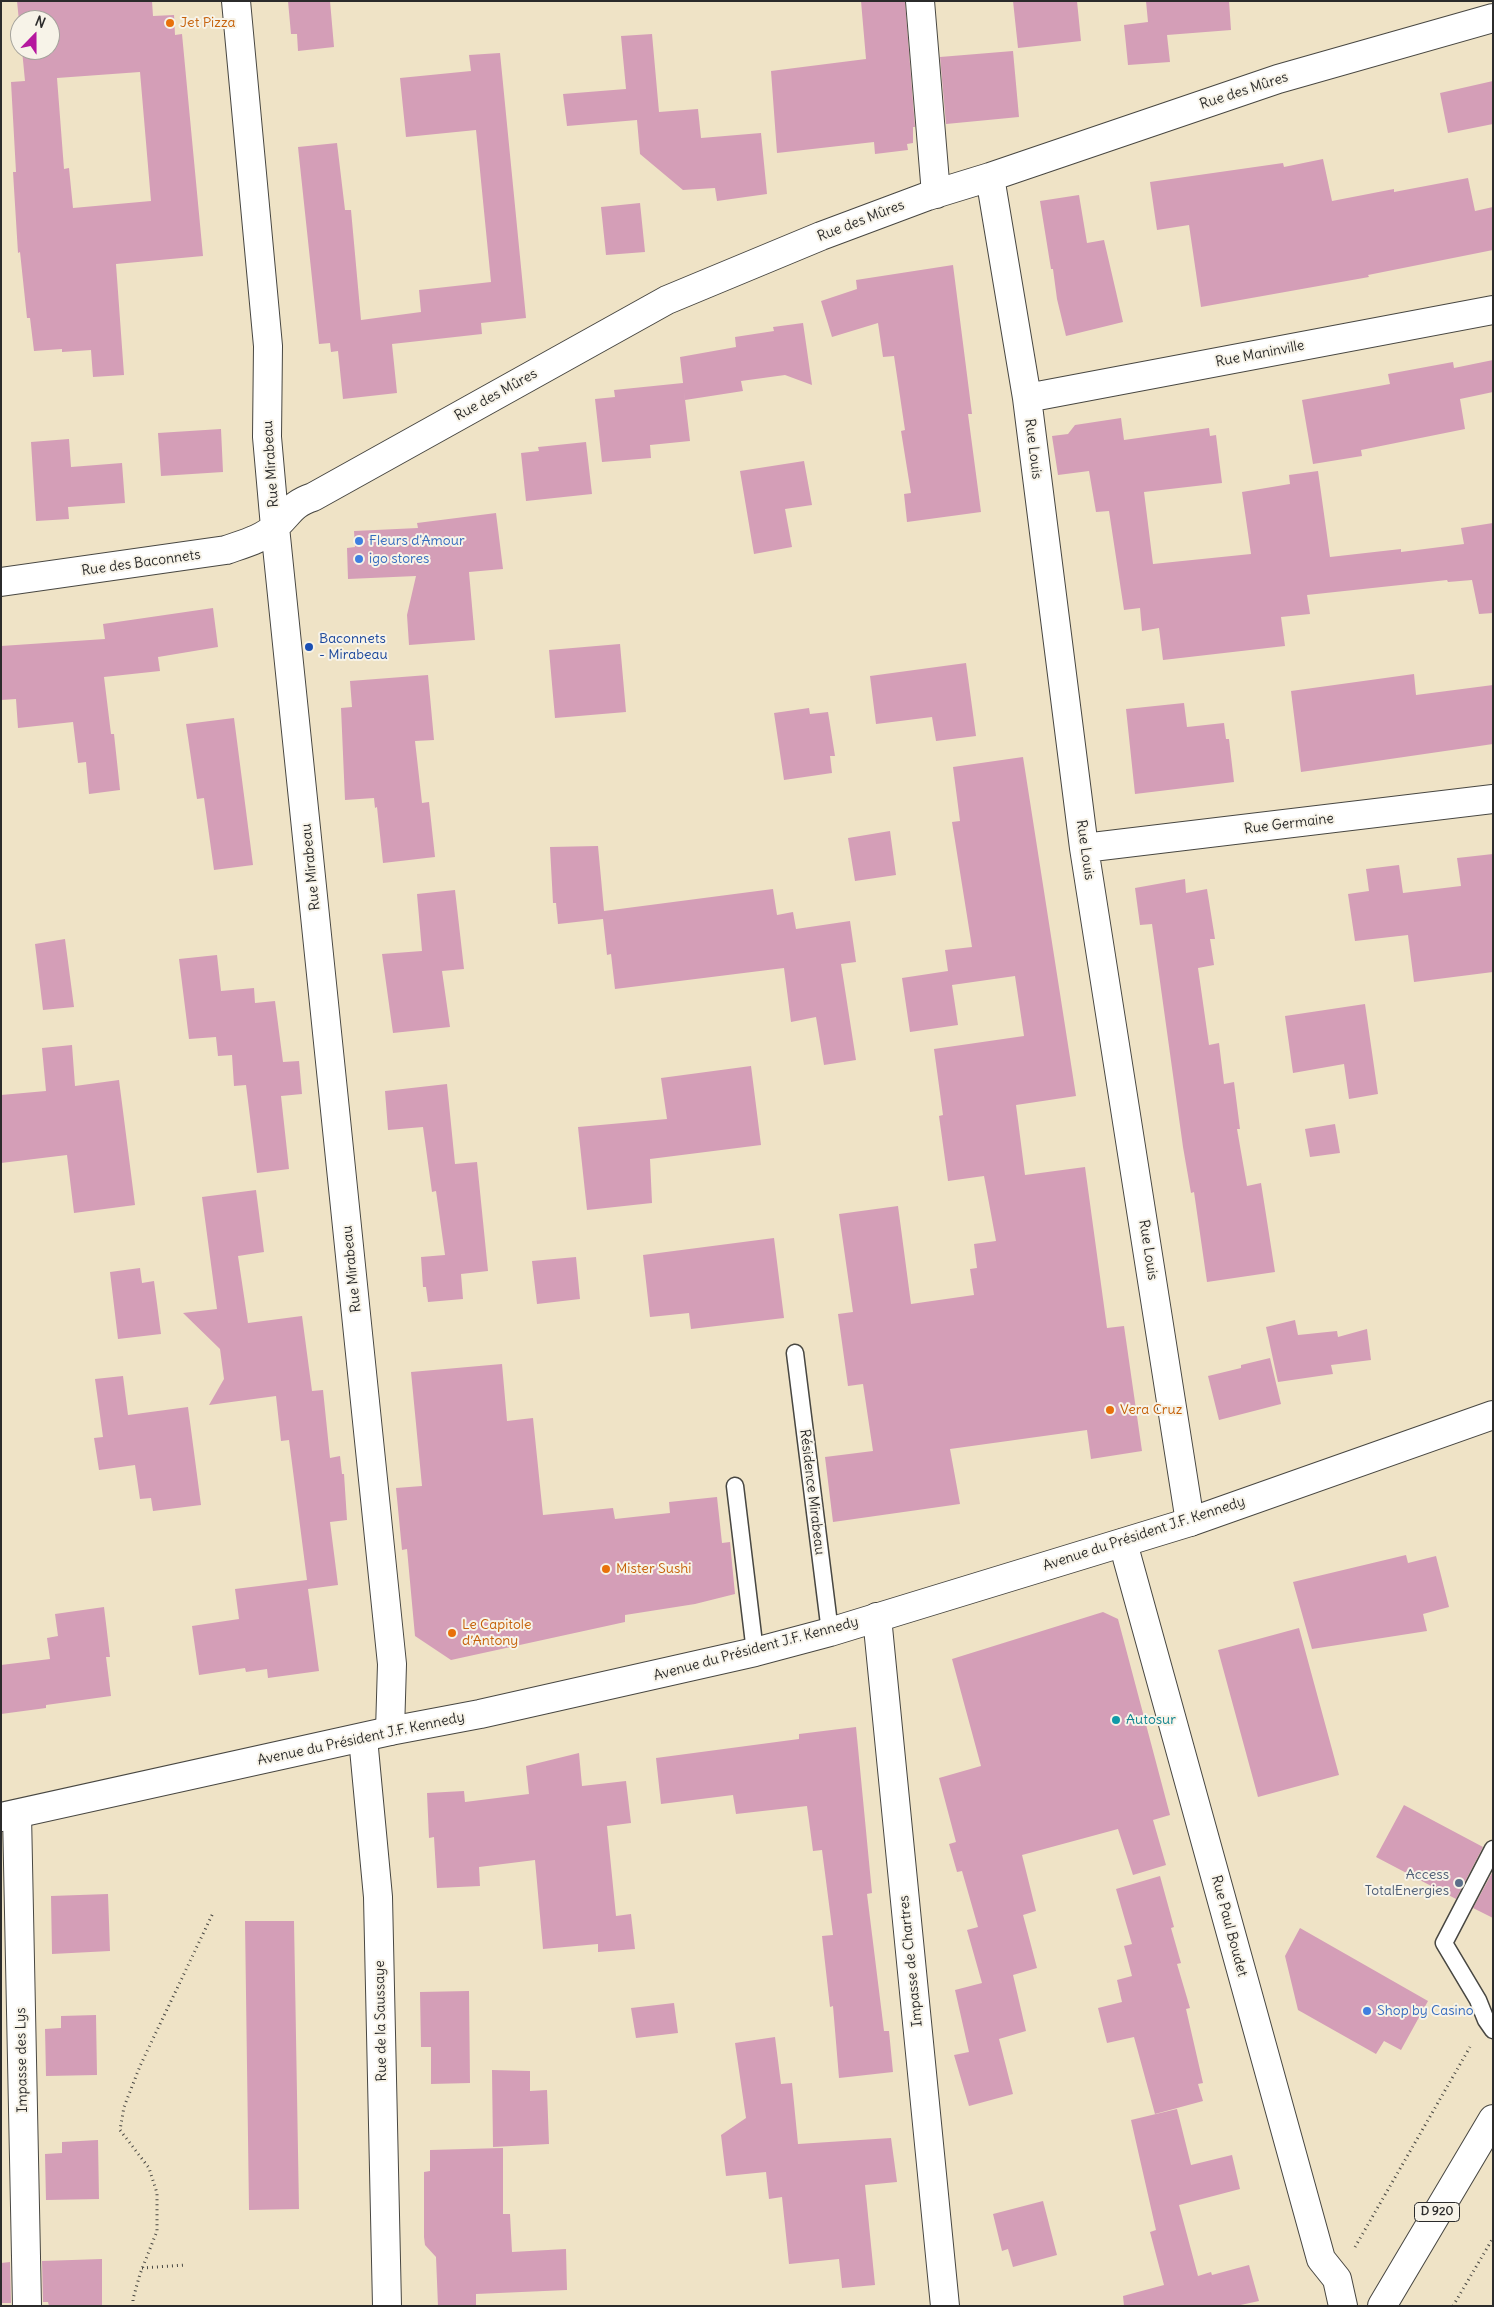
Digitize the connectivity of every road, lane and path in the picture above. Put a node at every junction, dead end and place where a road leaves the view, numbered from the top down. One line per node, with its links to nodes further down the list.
1 (236, 1): 8 (street, Rue Mirabeau)
2 (920, 1): 5 (street)
3 (1493, 18): 4 (street, Rue des Mûres)
4 (990, 177): 5 (street, Rue des Mûres); 7 (street, Rue Louis)
5 (936, 194): 8 (street, Rue des Mûres)
6 (1493, 310): 7 (street, Rue Maninville)
7 (1027, 398): 11 (street, Rue Louis)
8 (276, 527): 9 (street, Rue des Baconnets); 20 (street, Rue Mirabeau)
9 (1, 582)
10 (1493, 799): 11 (street, Rue Germaine)
11 (1084, 848): 15 (street, Rue Louis)
12 (795, 1353): 18 (lane, Résidence Mirabeau)
13 (1493, 1415): 15 (street, Avenue du Président J.F. Kennedy)
14 (735, 1486): 19 (lane)
15 (1190, 1522): 16 (street, Avenue du Président J.F. Kennedy)
16 (1123, 1543): 17 (street, Avenue du Président J.F. Kennedy); 30 (street, Rue Paul Boudet)
17 (877, 1617): 18 (street, Avenue du Président J.F. Kennedy); 34 (street, Impasse de Chartres)
18 (830, 1632): 19 (street, Avenue du Président J.F. Kennedy)
19 (755, 1652): 20 (street, Avenue du Président J.F. Kennedy)
20 (390, 1732): 21 (street, Avenue du Président J.F. Kennedy)
21 (363, 1738): 22 (street, Avenue du Président J.F. Kennedy); 33 (street, Rue de la Saussaye)
22 (9, 1815): 31 (street, Impasse des Lys)
23 (1493, 1850): 25 (lane)
24 (213, 1913): 29 (path)
25 (1489, 2025): 30 (path)
26 (1493, 2119): 36 (street, D 920)
27 (1493, 2238): 37 (path)
28 (185, 2265): 29 (path)
29 (142, 2268): 32 (path)
30 (1338, 2280): 35 (street, Rue Paul Boudet)
31 (28, 2306)
32 (133, 2306)
33 (387, 2306)
34 (945, 2306)
35 (1343, 2306)
36 (1382, 2306)
37 (1453, 2306)

